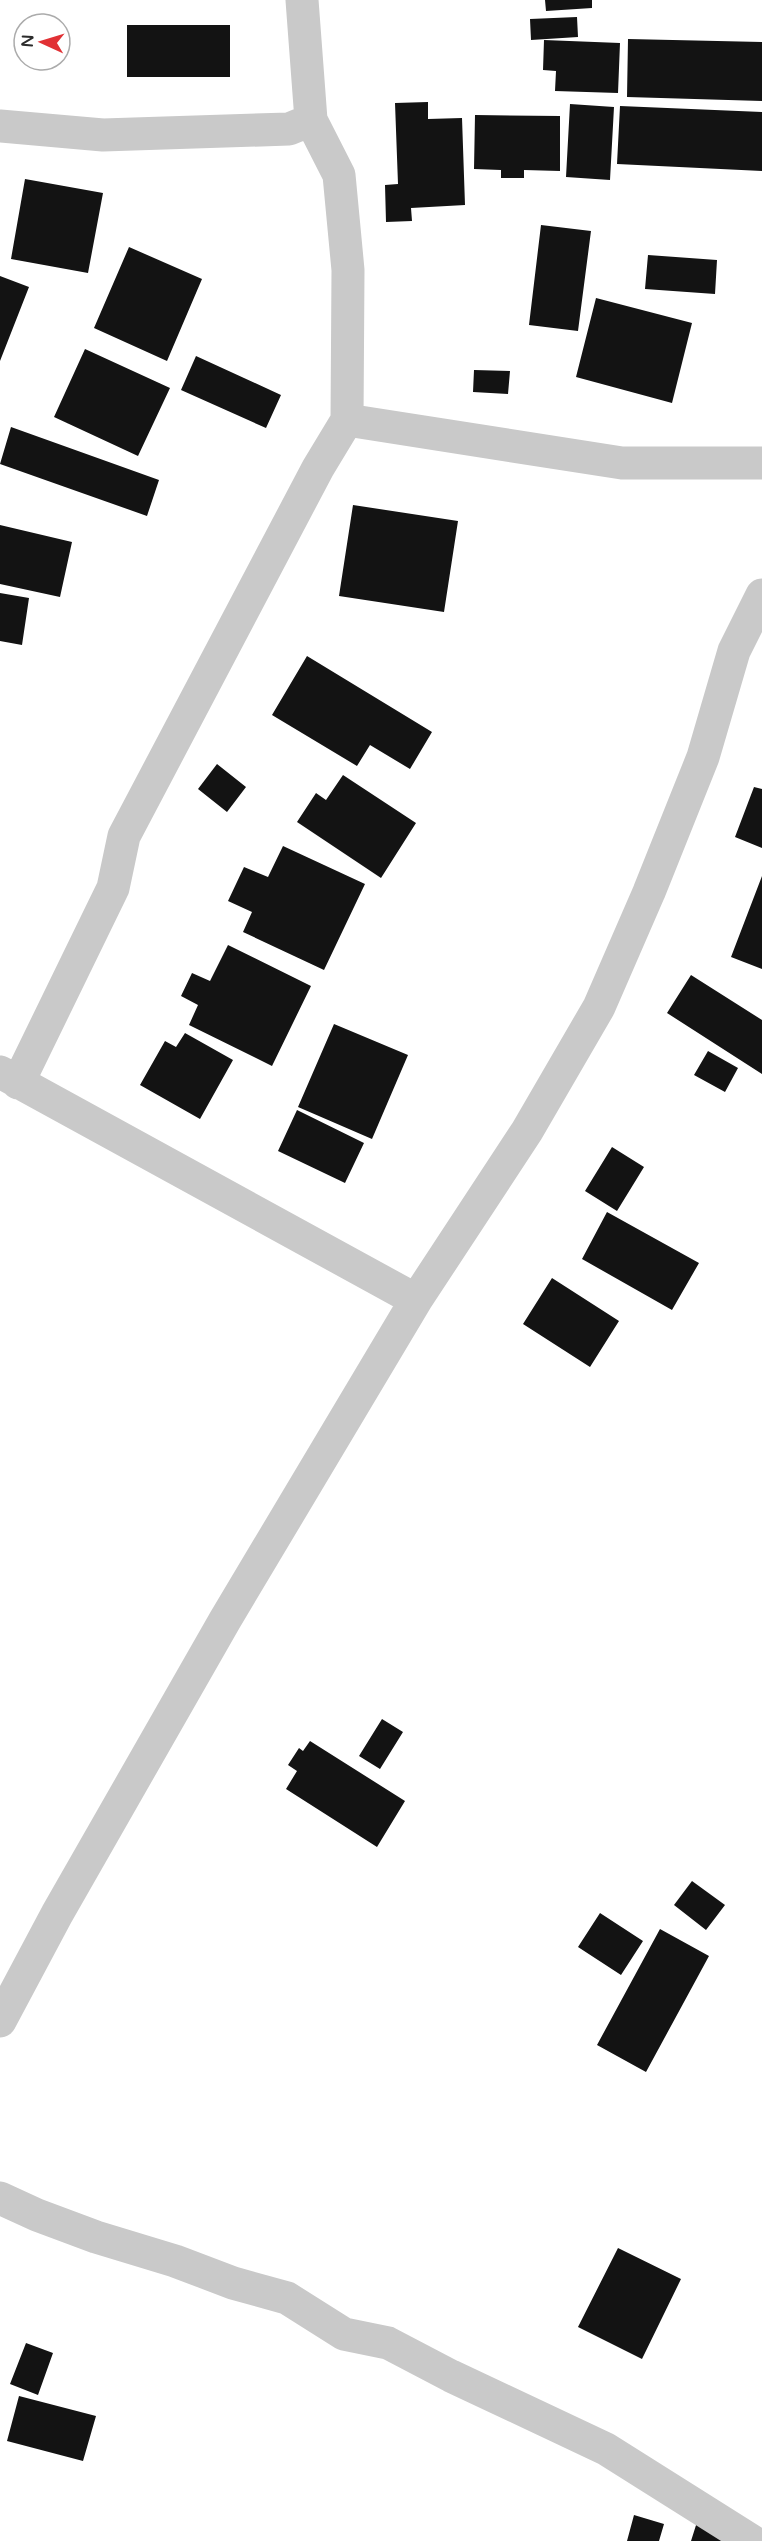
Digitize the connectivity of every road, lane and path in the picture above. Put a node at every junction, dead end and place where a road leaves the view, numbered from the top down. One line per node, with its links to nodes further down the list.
1 (302, 0): 2 (street)
2 (311, 120): 3 (street); 4 (street)
3 (0, 126)
4 (347, 420): 5 (street); 7 (street)
5 (762, 463)
6 (762, 595): 8 (street)
7 (9, 1078): 8 (street)
8 (416, 1300): 9 (street)
9 (0, 2022)
10 (0, 2198): 11 (street)
11 (752, 2541)

